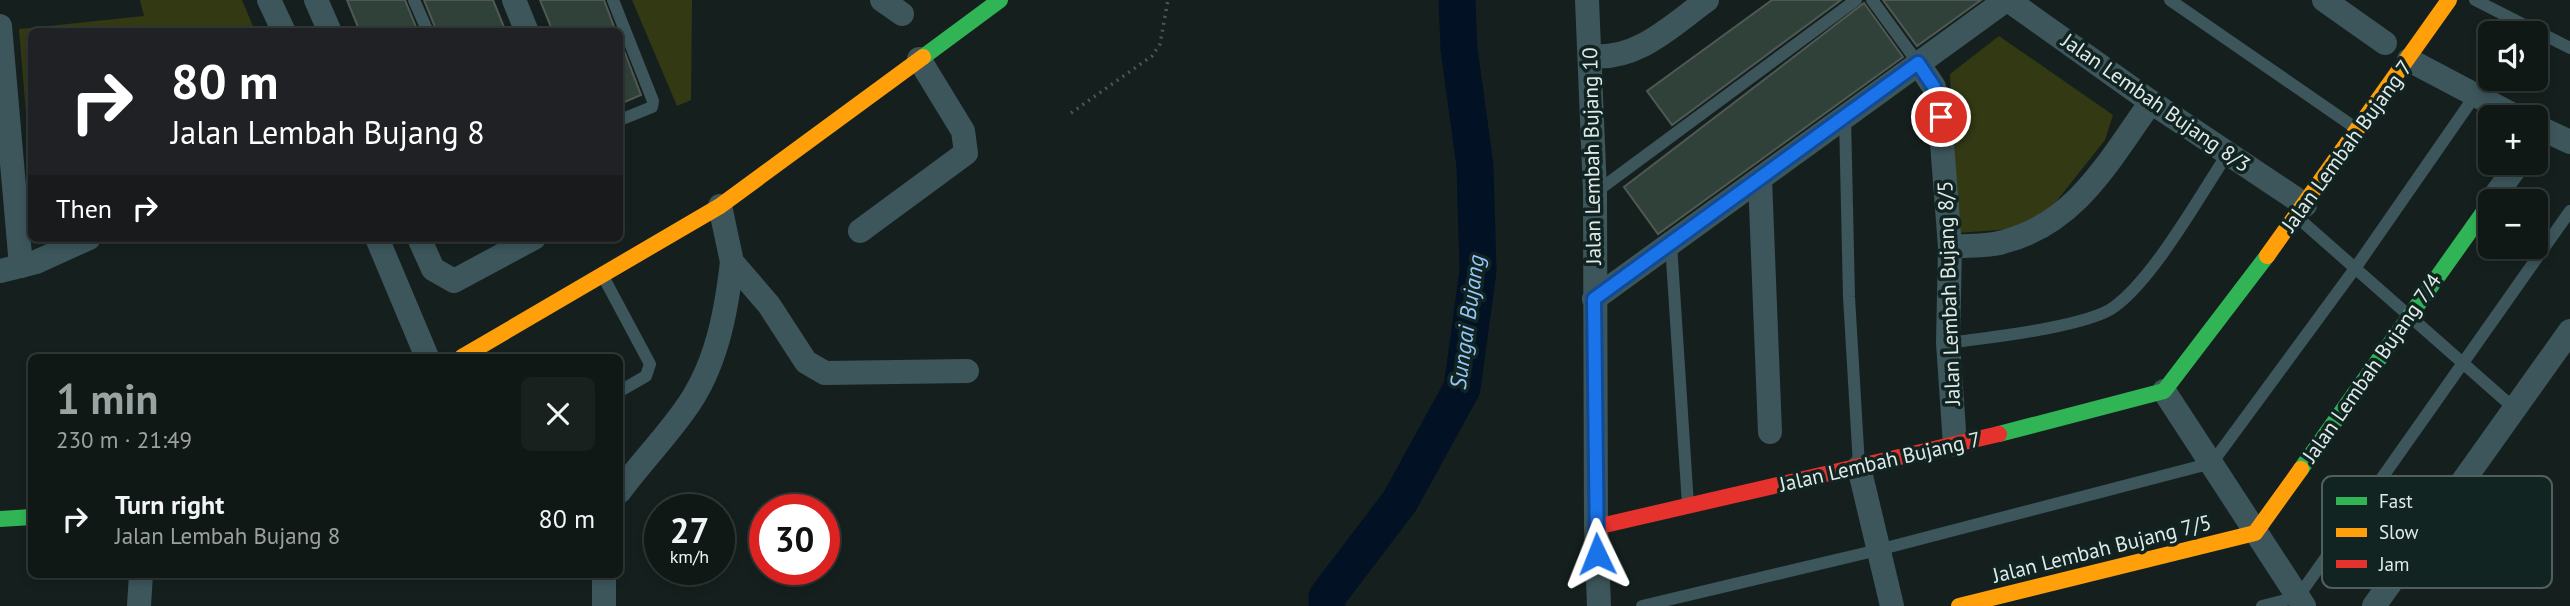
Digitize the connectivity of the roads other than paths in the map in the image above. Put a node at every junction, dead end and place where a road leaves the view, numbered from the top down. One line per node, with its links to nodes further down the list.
1 (269, 0): 17 (street)
2 (316, 0): 18 (street)
3 (414, 0): 19 (lane)
4 (514, 0): 20 (street)
5 (613, 0): 32 (lane)
6 (1000, 0): 24 (street)
7 (1587, 0): 23 (street, Jalan Lembah Bujang 10)
8 (1707, 0): 23 (street)
9 (1856, 0): 39 (lane)
10 (1872, 0): 26 (lane)
11 (2007, 0): 26 (street); 29 (street, Jalan Lembah Bujang 8/3)
12 (2170, 0): 33 (lane)
13 (2324, 0): 21 (street)
14 (2449, 0): 25 (street, Jalan Lembah Bujang 7)
15 (2475, 0): 22 (lane)
16 (0, 26): 27 (street)
17 (282, 28)
18 (328, 28)
19 (426, 28)
20 (525, 28)
21 (2385, 43)
22 (2570, 47)
23 (1590, 56): 39 (street, Jalan Lembah Bujang 10)
24 (919, 59): 40 (street); 44 (street)
25 (2409, 60): 28 (street); 33 (street, Jalan Lembah Bujang 7)
26 (1918, 63): 31 (street); 50 (street, Jalan Lembah Bujang 8/5)
27 (2, 81): 37 (street)
28 (2474, 97): 30 (street); 52 (lane)
29 (2151, 102): 36 (street, Jalan Lembah Bujang 8/3); 50 (street)
30 (2491, 105)
31 (1846, 117): 38 (street); 69 (lane)
32 (623, 119)
33 (2359, 130): 41 (street, Jalan Lembah Bujang 7)
34 (2548, 135): 35 (street)
35 (2570, 142)
36 (2228, 153): 41 (street, Jalan Lembah Bujang 8/3); 58 (lane)
37 (6, 167): 53 (street)
38 (1760, 179): 49 (street); 66 (street)
39 (1595, 192): 55 (street, Jalan Lembah Bujang 10)
40 (720, 206): 51 (street); 54 (street)
41 (2301, 211): 52 (lane); 64 (street, Jalan Lembah Bujang 7)
42 (2570, 211): 61 (lane)
43 (2478, 220): 56 (street, Jalan Lembah Bujang 7/4)
44 (860, 231)
45 (79, 242): 53 (street)
46 (379, 242): 60 (street)
47 (421, 242): 48 (street)
48 (522, 242)
49 (1671, 244): 55 (street); 73 (lane)
50 (1950, 247): 58 (street, Jalan Lembah Bujang 8/5)
51 (732, 262): 62 (street); 72 (street)
52 (2356, 267): 56 (lane); 68 (lane)
53 (11, 269)
54 (603, 277): 59 (street); 63 (lane)
55 (1594, 299): 76 (street, Jalan Lembah Bujang 10)
56 (2409, 314): 61 (lane); 77 (street, Jalan Lembah Bujang 7/4)
57 (2570, 331): 65 (street)
58 (1948, 343): 67 (street, Jalan Lembah Bujang 8/5)
59 (486, 351)
60 (426, 354)
61 (2462, 362): 65 (lane); 70 (lane)
62 (967, 372)
63 (623, 389)
64 (2164, 391): 67 (street, Jalan Lembah Bujang 7); 68 (street)
65 (2515, 409): 71 (street)
66 (1770, 432)
67 (1955, 445): 69 (street, Jalan Lembah Bujang 7)
68 (2212, 463): 77 (street); 78 (lane)
69 (1859, 467): 73 (street, Jalan Lembah Bujang 7); 78 (street)
70 (2385, 476)
71 (2467, 476)
72 (623, 487)
73 (1688, 506): 76 (street, Jalan Lembah Bujang 7)
74 (28, 517): 75 (street)
75 (0, 519)
76 (1595, 527): 88 (street, Jalan Lembah Bujang 10)
77 (2255, 533): 83 (street, Jalan Lembah Bujang 7/5); 84 (street)
78 (1878, 550): 89 (lane); 90 (street)
79 (2322, 570): 84 (lane)
80 (141, 578): 86 (street)
81 (604, 578): 87 (street)
82 (2388, 588): 85 (street)
83 (2019, 599): 91 (street, Jalan Lembah Bujang 7/5)
84 (2301, 601): 92 (lane)
85 (2376, 605)
86 (139, 606)
87 (604, 606)
88 (1599, 606)
89 (1642, 606)
90 (1892, 606)
91 (1959, 606)
92 (2262, 606)

